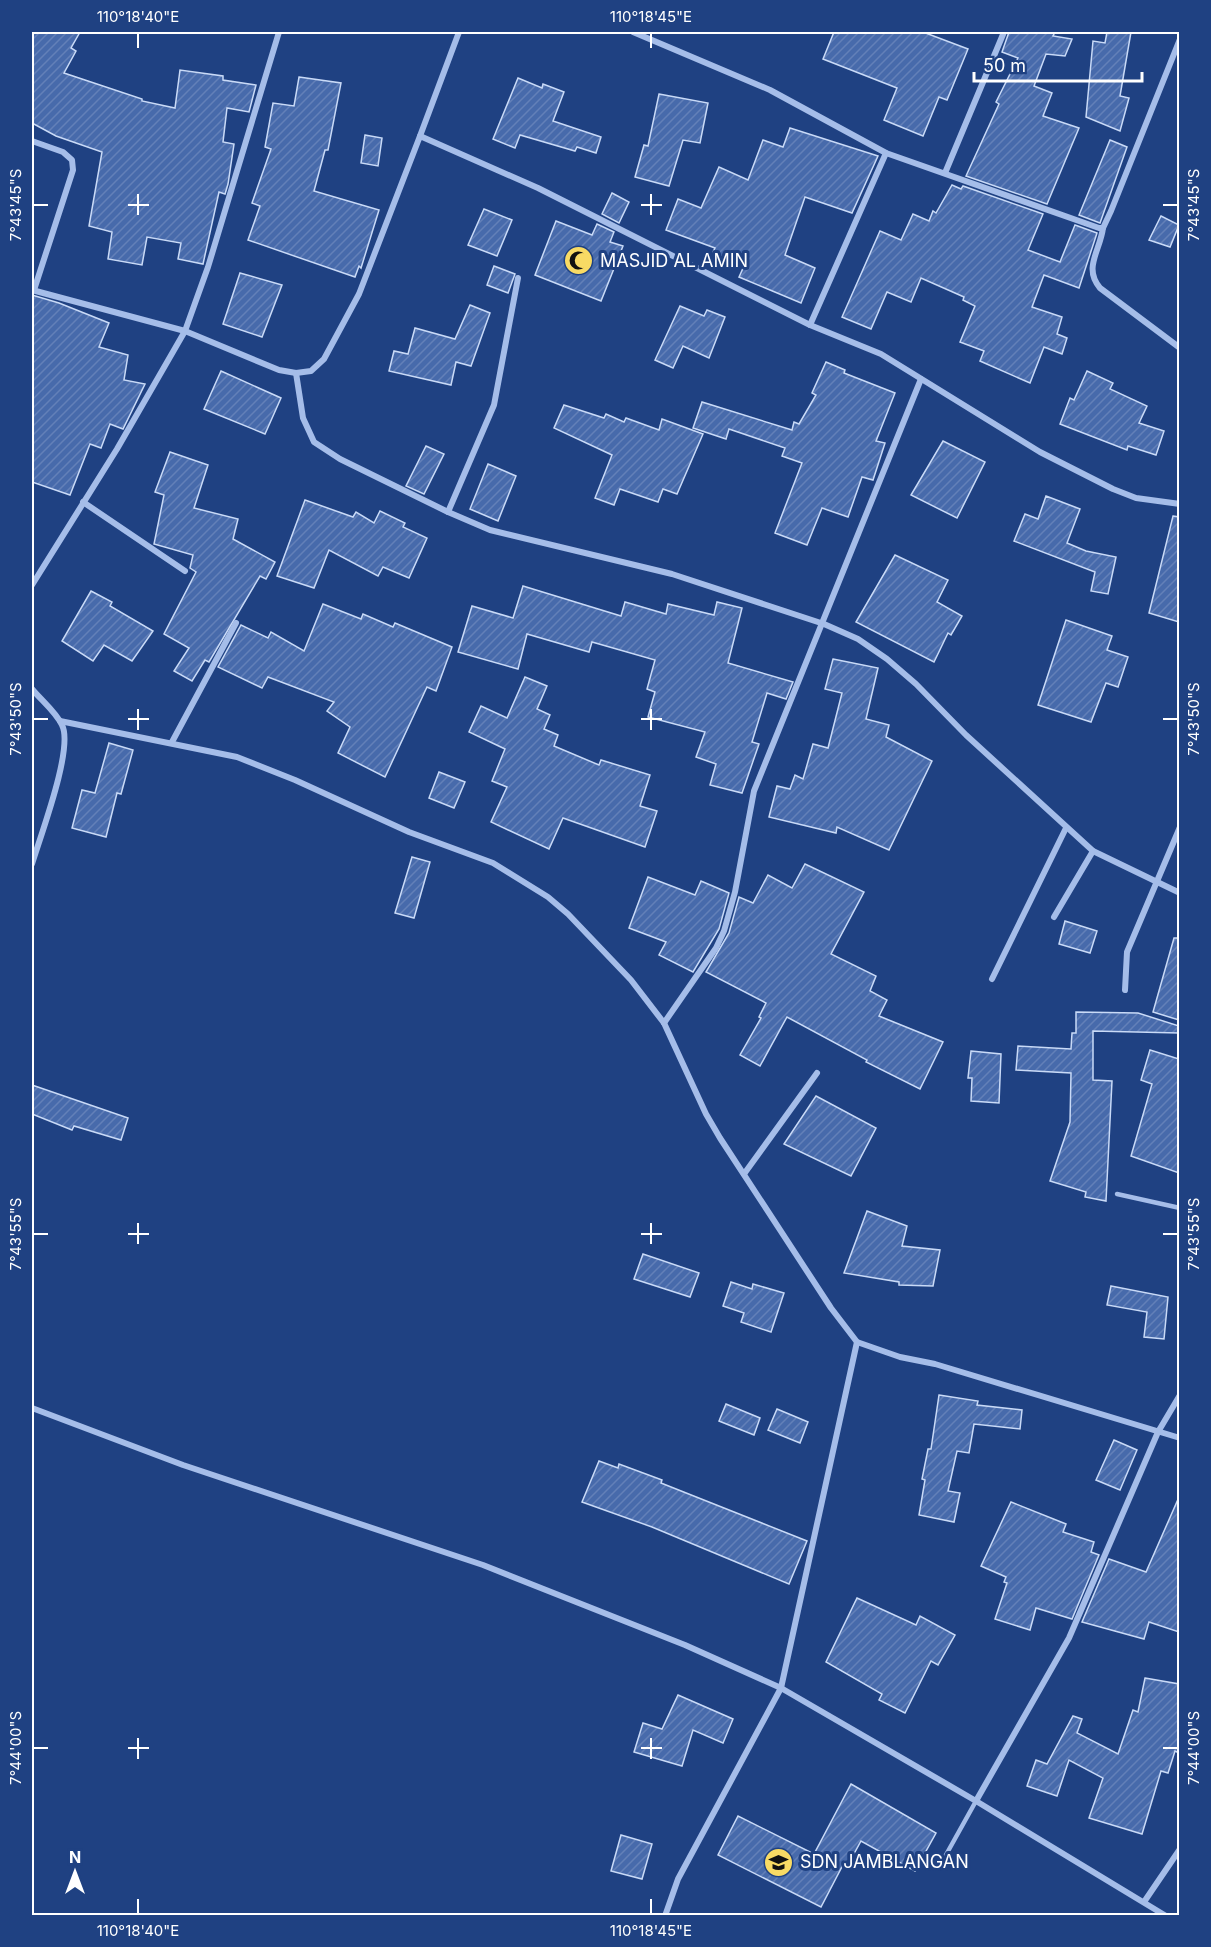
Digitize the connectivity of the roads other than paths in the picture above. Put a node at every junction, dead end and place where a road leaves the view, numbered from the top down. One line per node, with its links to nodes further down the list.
1 (279, 32): 14 (street)
2 (459, 32): 6 (street)
3 (633, 32): 8 (street)
4 (1004, 32): 9 (street)
5 (1179, 39): 10 (street)
6 (420, 136): 13 (street); 16 (street)
7 (32, 141): 12 (street)
8 (886, 153): 9 (street); 13 (street)
9 (945, 173): 10 (street)
10 (1102, 228): 15 (street)
11 (518, 278): 20 (street)
12 (33, 290): 14 (street)
13 (810, 325): 17 (street)
14 (185, 331): 16 (street); 18 (street)
15 (1179, 348)
16 (296, 374): 20 (street)
17 (921, 379): 19 (street); 24 (street)
18 (83, 502): 21 (street); 22 (street)
19 (1179, 504)
20 (448, 512): 24 (street)
21 (185, 571)
22 (32, 585)
23 (236, 623): 27 (street)
24 (824, 624): 29 (street); 37 (street)
25 (32, 689): 26 (street)
26 (60, 721): 27 (street); 31 (street)
27 (172, 742): 37 (street)
28 (1179, 827): 32 (street)
29 (1066, 828): 30 (street); 35 (street)
30 (1093, 851): 32 (street); 34 (street)
31 (32, 864)
32 (1157, 882): 33 (street); 36 (street)
33 (1179, 893)
34 (1054, 917)
35 (992, 979)
36 (1125, 990)
37 (664, 1023): 39 (street)
38 (817, 1072): 39 (street)
39 (744, 1174): 42 (street)
40 (1117, 1194): 41 (lane)
41 (1179, 1208)
42 (857, 1341): 45 (street); 47 (street)
43 (1179, 1395): 45 (street)
44 (32, 1408): 47 (street)
45 (1158, 1432): 46 (street); 48 (street)
46 (1179, 1438)
47 (781, 1688): 48 (street); 52 (street)
48 (976, 1800): 50 (lane); 51 (street)
49 (1179, 1849): 51 (street)
50 (942, 1862)
51 (1144, 1902): 53 (street)
52 (665, 1916)
53 (1166, 1916)

